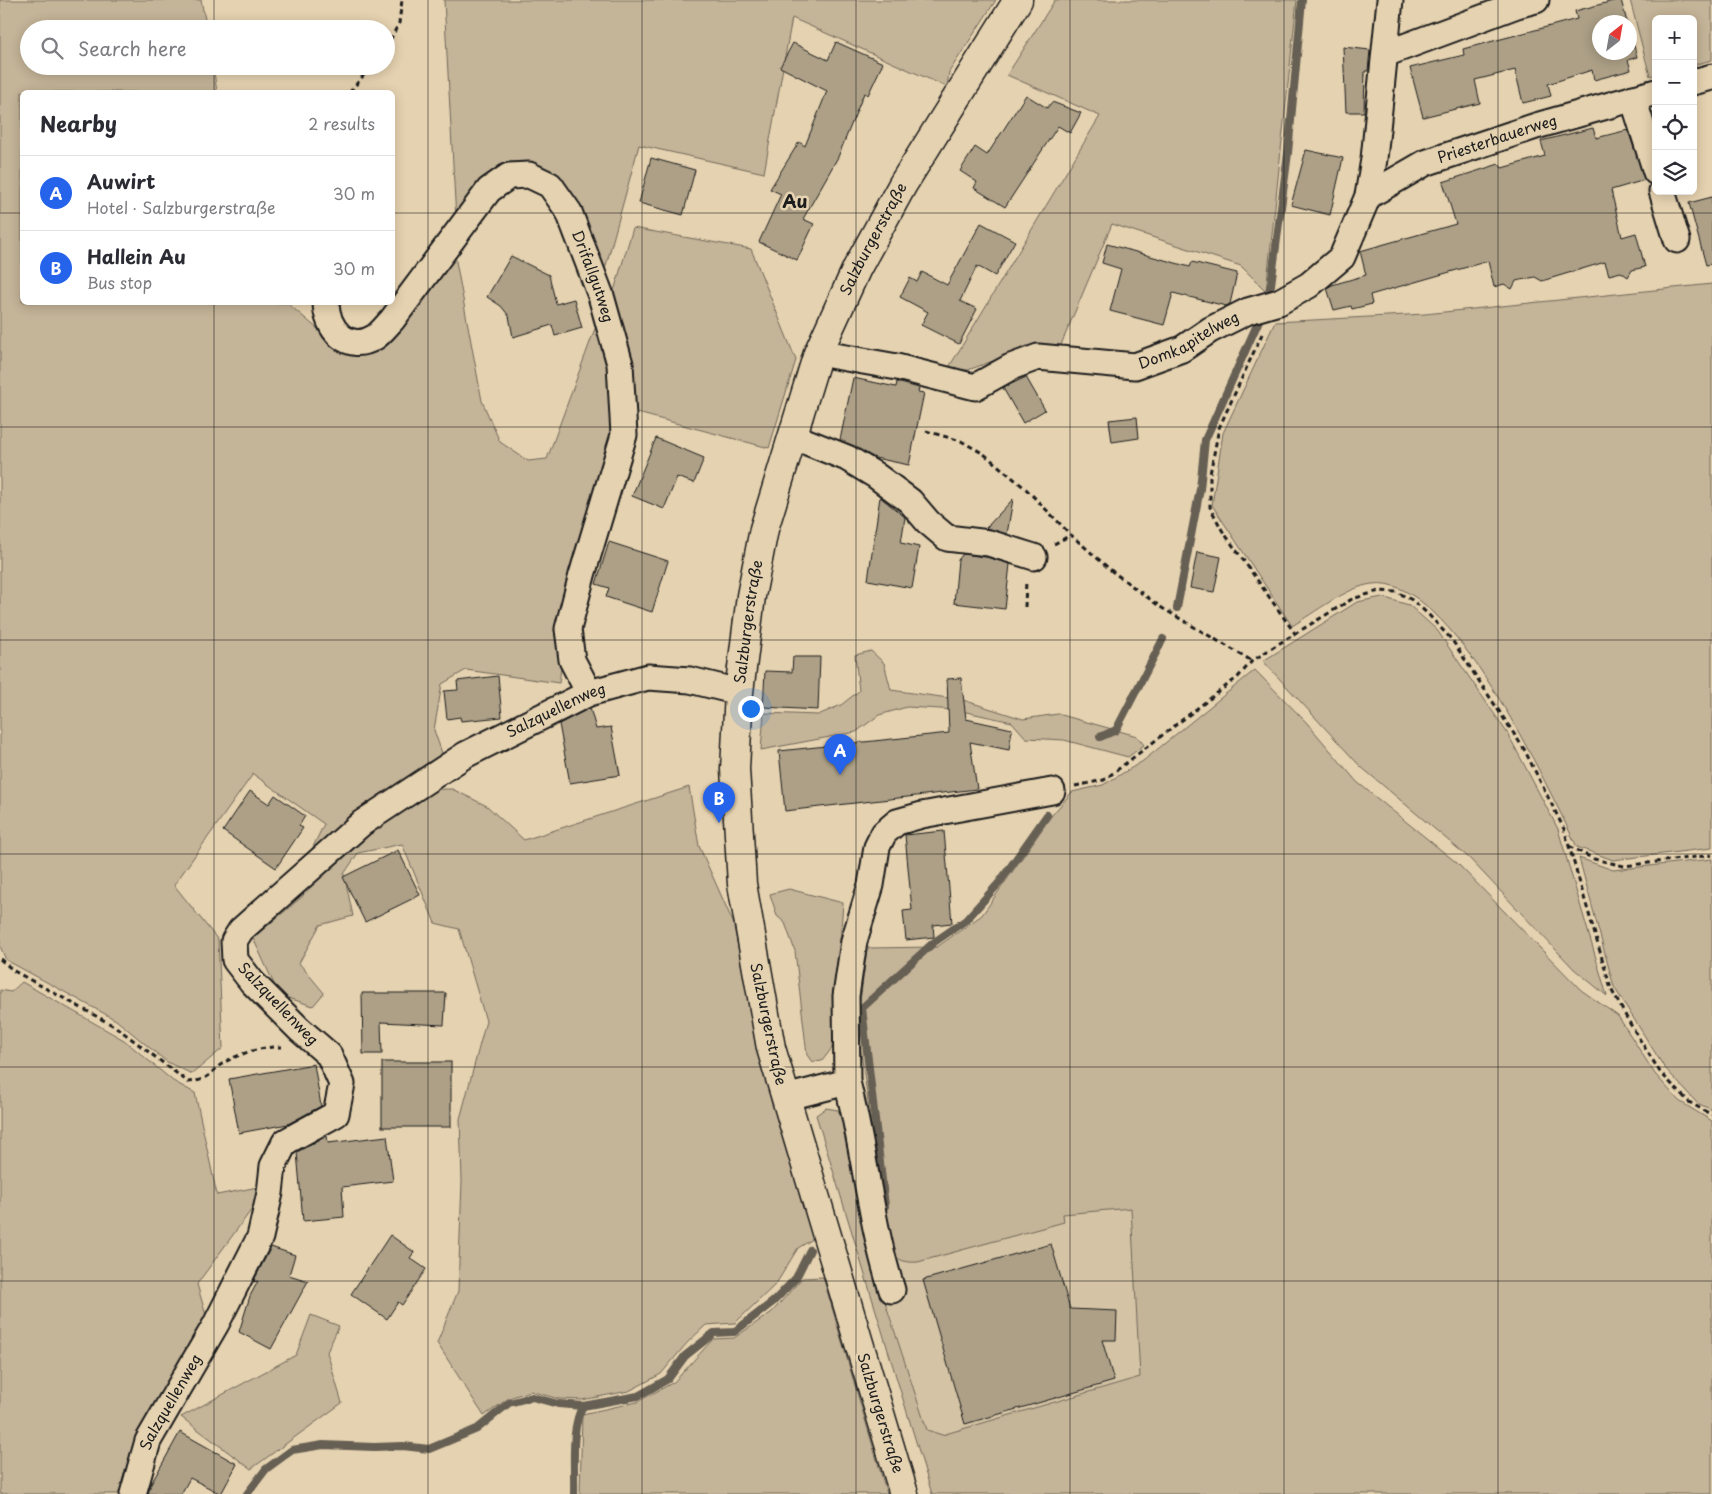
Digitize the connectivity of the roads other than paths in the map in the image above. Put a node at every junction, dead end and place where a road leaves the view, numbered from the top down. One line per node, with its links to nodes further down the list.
1 (1018, 0): 13 (main road, Salzburgerstraße)
2 (1390, 0): 4 (street, Domkapitelweg)
3 (1536, 0): 4 (street)
4 (1385, 54): 10 (street, Domkapitelweg)
5 (1712, 77): 6 (street)
6 (1697, 81)
7 (1644, 95): 8 (street, Priesterbauerweg); 10 (street, Priesterbauerweg)
8 (1653, 150)
9 (1663, 195): 11 (street)
10 (1368, 196): 13 (street, Domkapitelweg)
11 (1677, 240)
12 (327, 305): 17 (street, Drifallgutweg)
13 (818, 353): 14 (main road, Salzburgerstraße)
14 (792, 436): 15 (street); 16 (main road, Salzburgerstraße)
15 (1034, 557)
16 (738, 692): 17 (street, Salzquellenweg); 20 (main road, Salzburgerstraße)
17 (589, 693): 22 (street, Salzquellenweg)
18 (1052, 791): 19 (street)
19 (847, 1082): 20 (street); 21 (street)
20 (785, 1098): 23 (main road, Salzburgerstraße)
21 (892, 1290)
22 (133, 1494)
23 (904, 1494)

